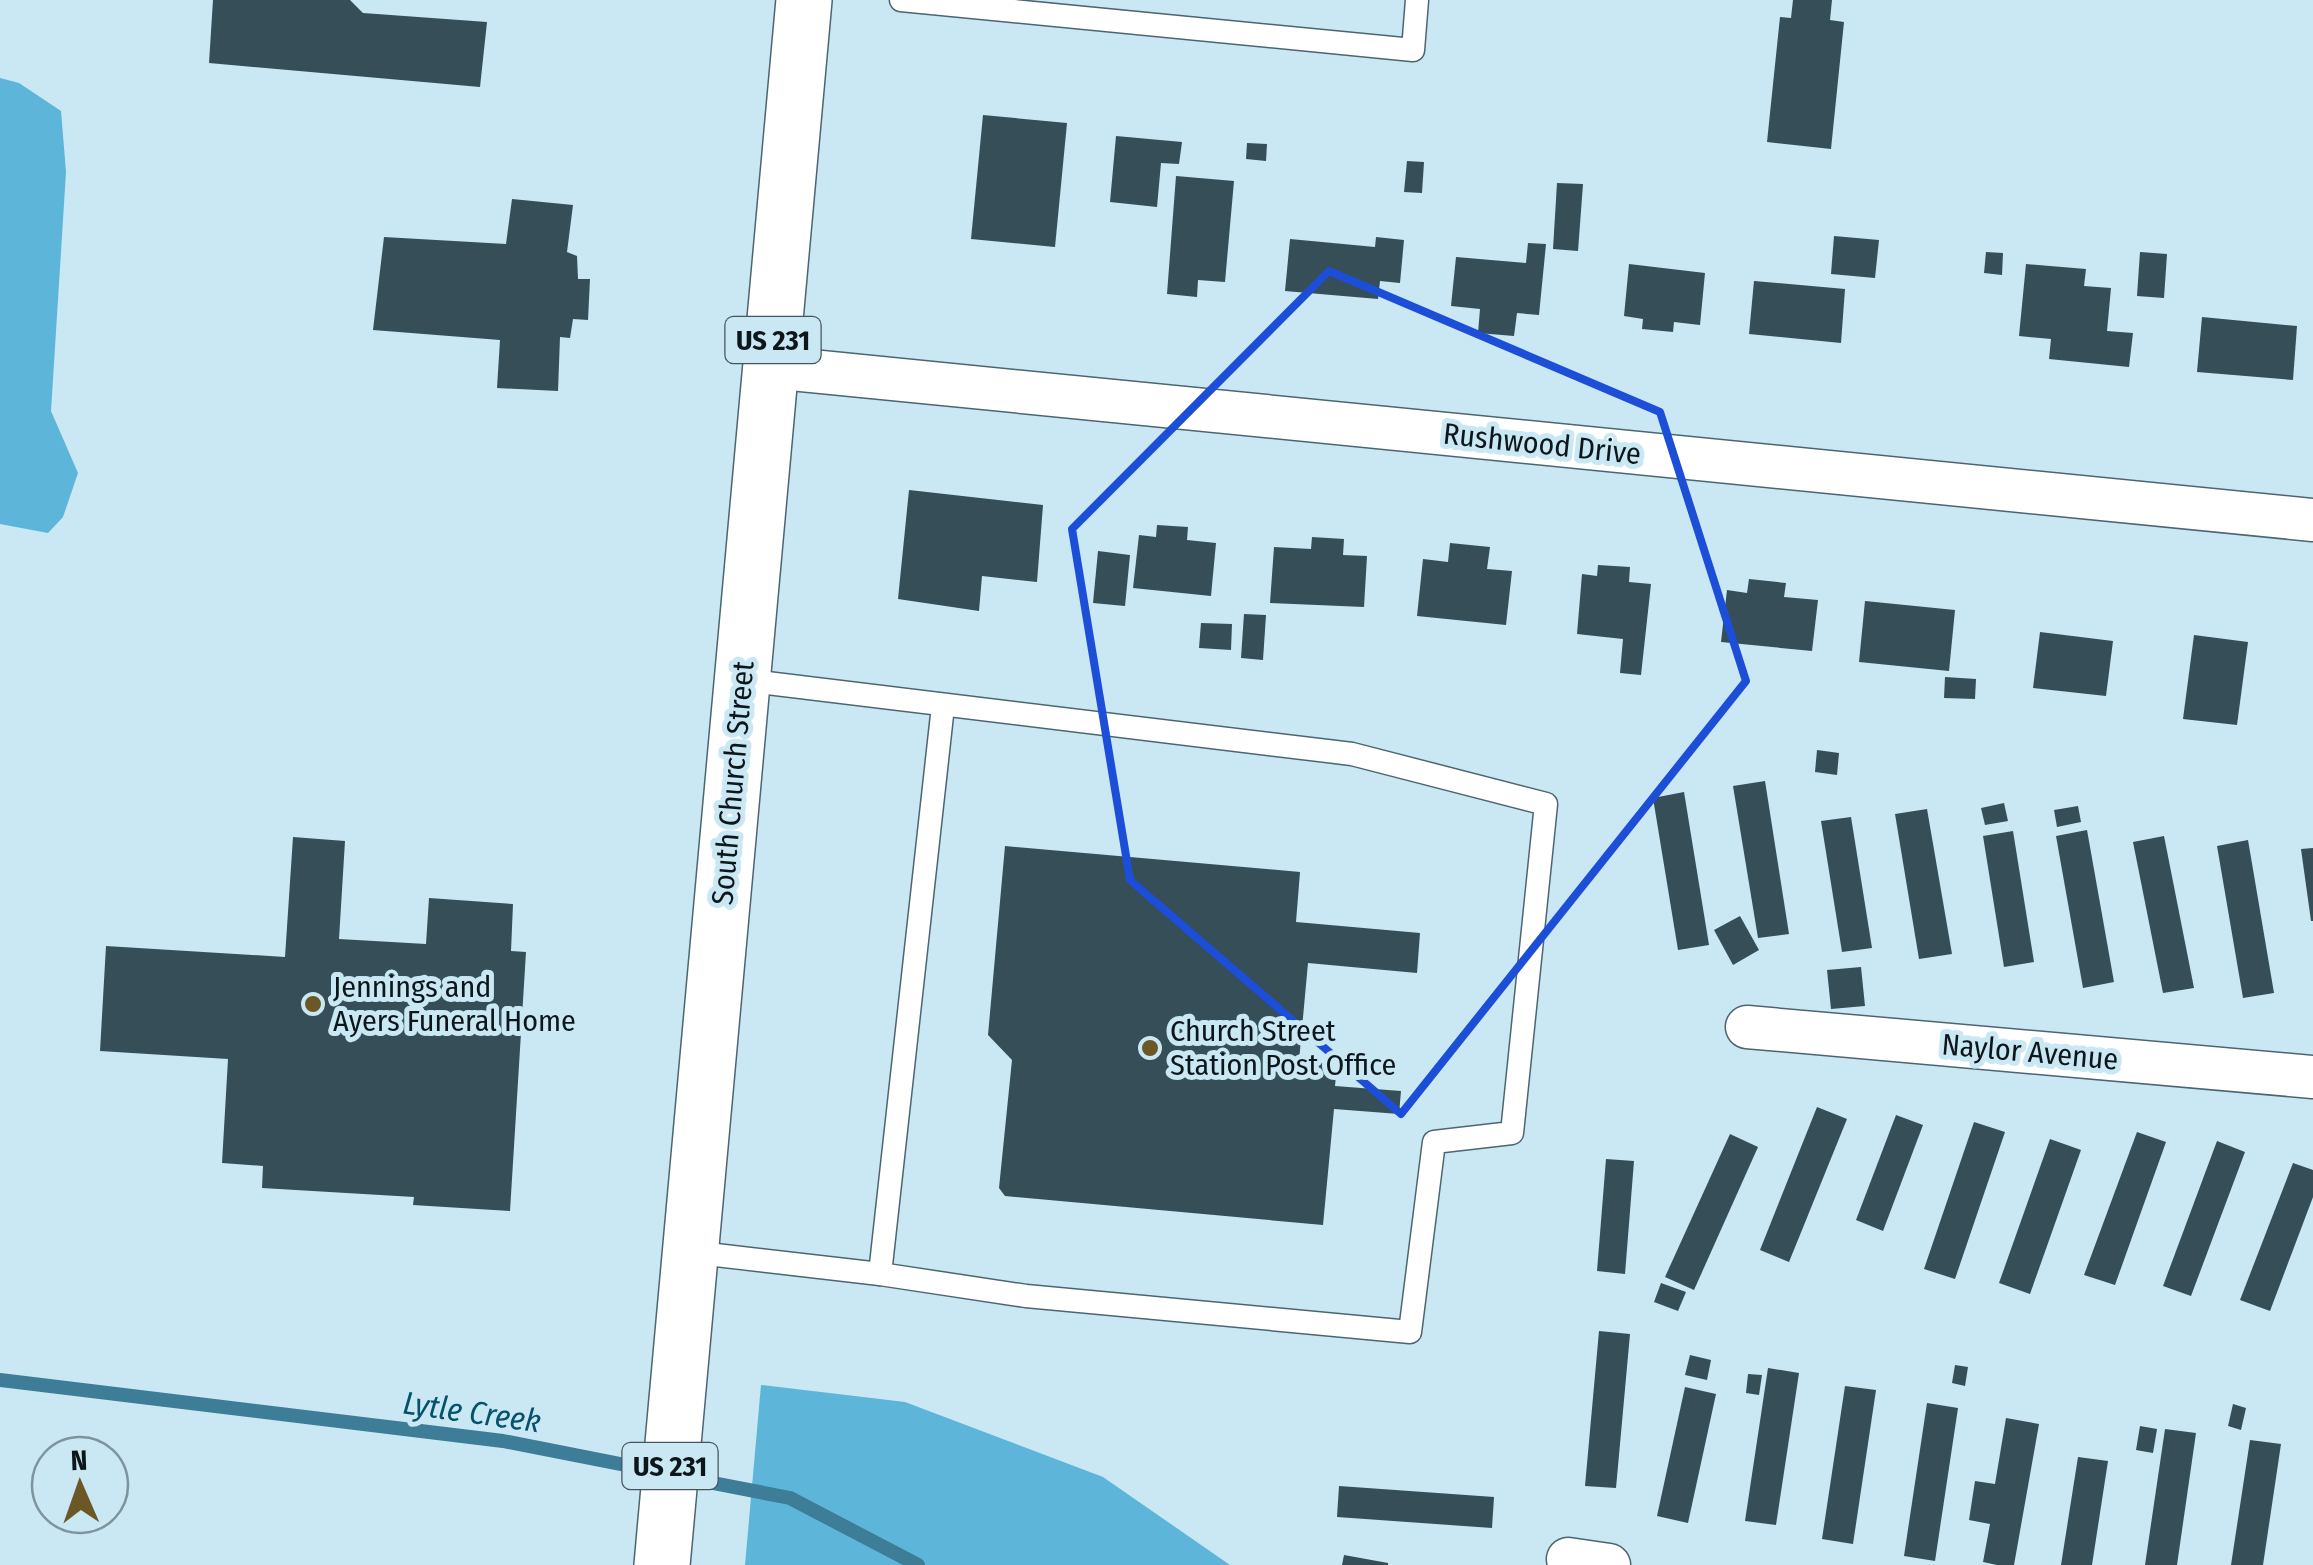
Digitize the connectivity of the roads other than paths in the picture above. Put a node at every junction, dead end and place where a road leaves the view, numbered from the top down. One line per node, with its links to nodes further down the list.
1 (804, 0): 4 (main road, South Church Street / US 231)
2 (900, 0): 3 (lane)
3 (1417, 0)
4 (771, 368): 5 (street, Rushwood Drive); 6 (main road, South Church Street / US 231)
5 (2313, 520)
6 (742, 680): 7 (lane); 10 (main road, South Church Street / US 231)
7 (943, 706): 11 (lane); 11 (lane)
8 (1747, 1027): 9 (street, Naylor Avenue)
9 (2313, 1077)
10 (690, 1252): 11 (lane); 12 (main road, South Church Street / US 231)
11 (880, 1274)
12 (662, 1565)

